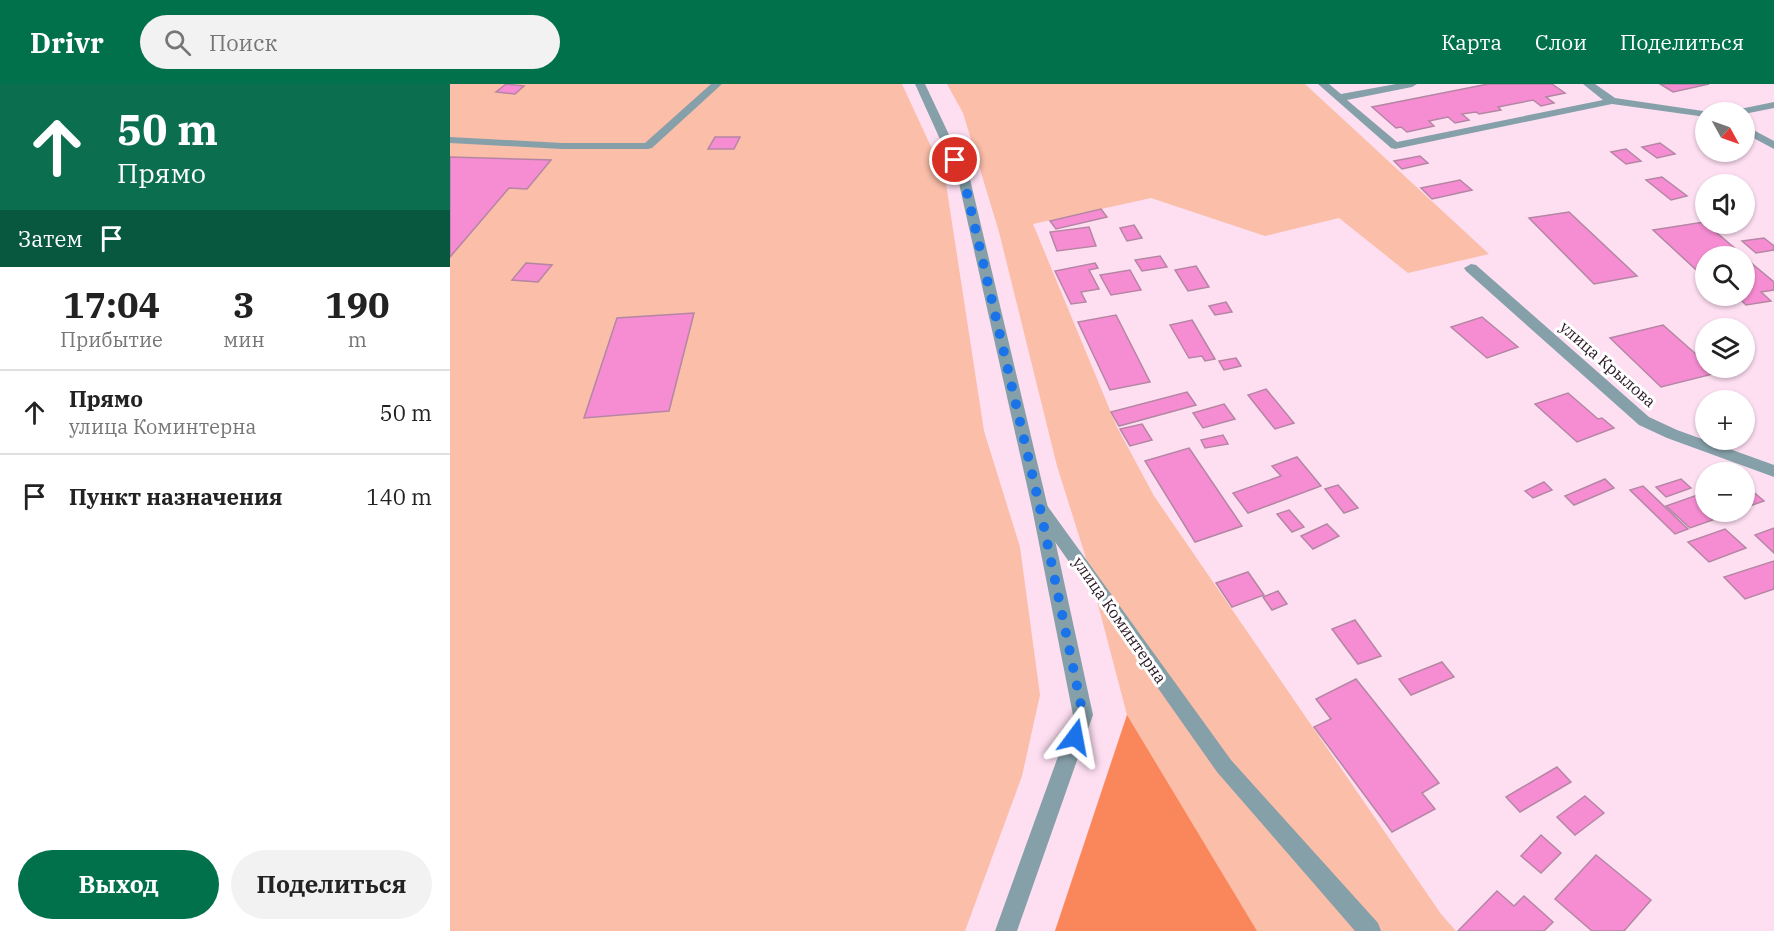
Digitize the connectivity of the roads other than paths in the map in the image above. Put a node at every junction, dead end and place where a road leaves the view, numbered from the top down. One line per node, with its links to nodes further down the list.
1 (717, 84): 12 (street)
2 (920, 84): 16 (street, улица Коминтерна)
3 (1323, 84): 6 (street)
4 (1412, 84): 6 (street)
5 (1588, 84): 7 (street)
6 (1340, 99): 7 (street)
7 (1612, 101): 10 (street)
8 (1774, 105): 9 (street)
9 (1755, 109)
10 (1695, 112)
11 (1755, 135): 13 (street)
12 (450, 140)
13 (1774, 146)
14 (1471, 267): 15 (street, улица Крылова)
15 (1774, 471)
16 (1040, 508): 17 (street); 18 (street, улица Коминтерна)
17 (1006, 931)
18 (1370, 931)

